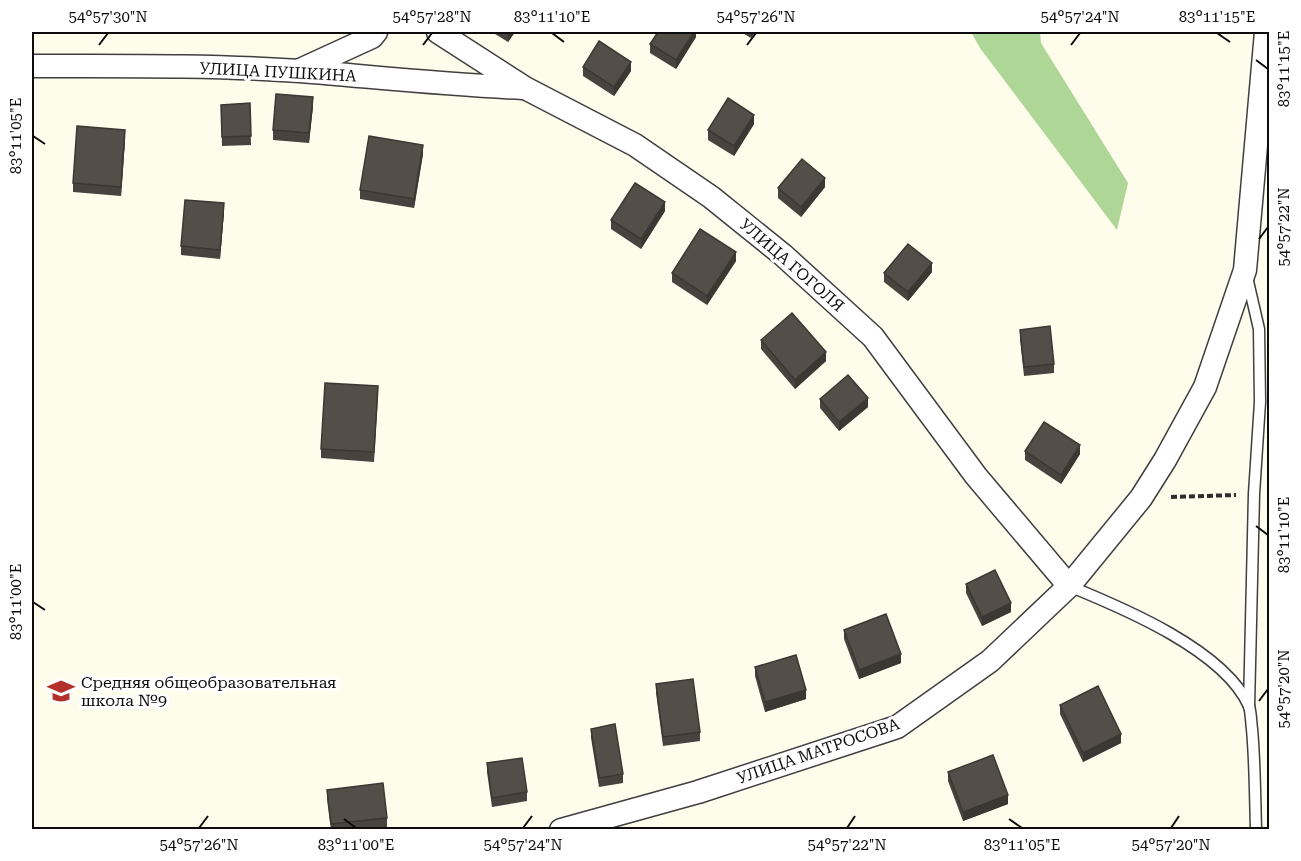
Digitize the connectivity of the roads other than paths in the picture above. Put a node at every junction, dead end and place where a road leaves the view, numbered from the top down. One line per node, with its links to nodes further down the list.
1 (376, 32): 5 (street)
2 (438, 32): 6 (street, УЛИЦА ГОГОЛЯ)
3 (1266, 32): 7 (street, УЛИЦА МАТРОСОВА)
4 (32, 66): 5 (street, УЛИЦА ПУШКИНА)
5 (299, 71): 6 (street, УЛИЦА ПУШКИНА)
6 (525, 88): 8 (street, УЛИЦА ГОГОЛЯ)
7 (1245, 270): 8 (street, УЛИЦА МАТРОСОВА); 9 (lane)
8 (1069, 586): 9 (lane); 10 (street, УЛИЦА МАТРОСОВА)
9 (1249, 707): 11 (lane)
10 (561, 830)
11 (1256, 830)

